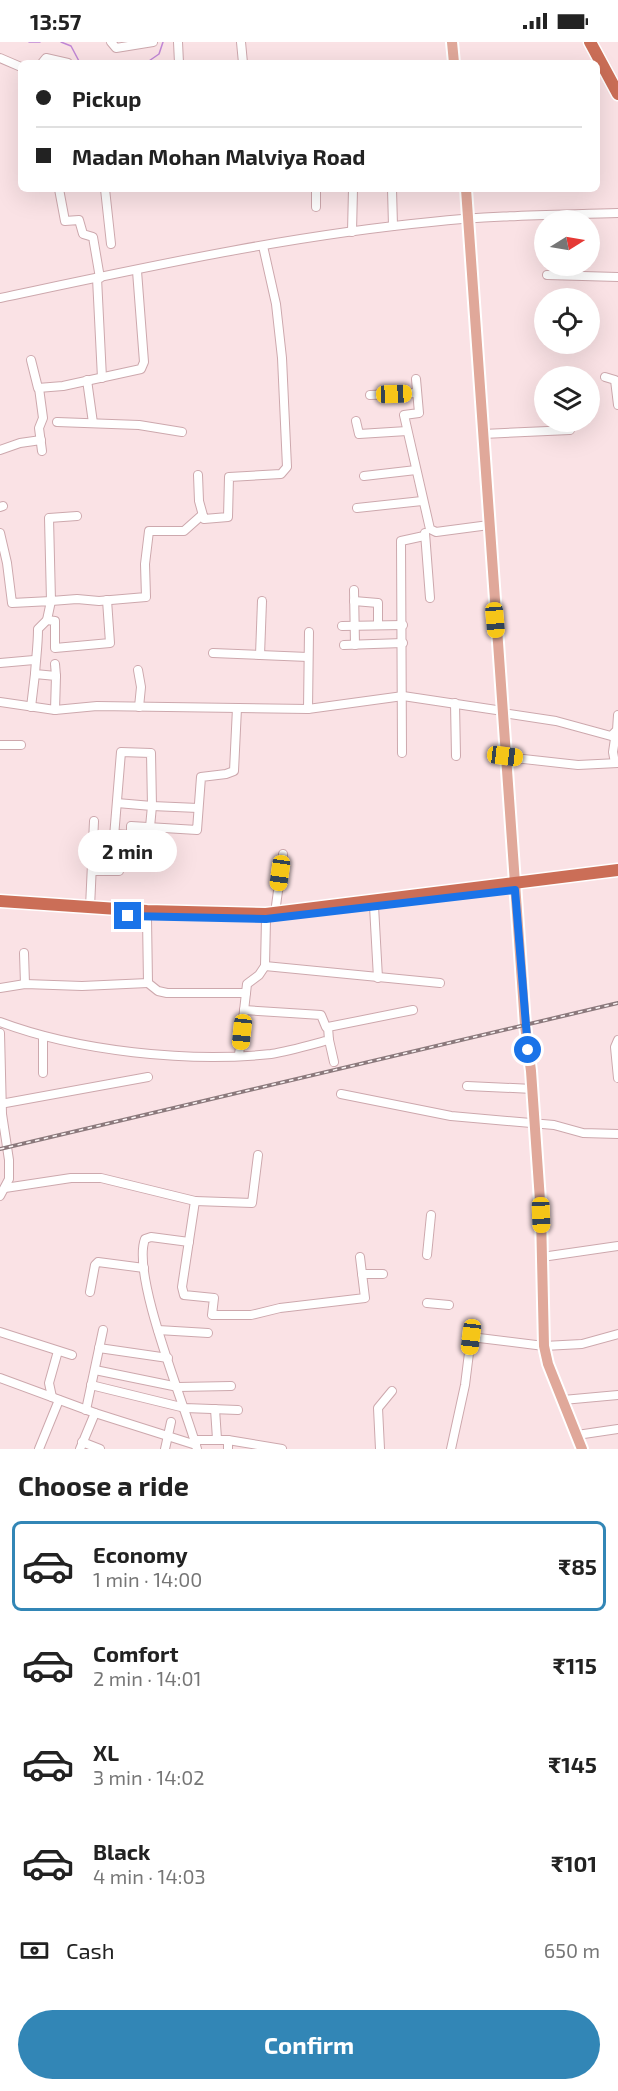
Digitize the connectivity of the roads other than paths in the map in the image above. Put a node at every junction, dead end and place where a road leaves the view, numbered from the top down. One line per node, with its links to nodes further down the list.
1 (111, 42): 2 (street)
2 (153, 42)
3 (178, 42): 9 (street)
4 (241, 42): 10 (street)
5 (452, 42): 11 (main road)
6 (584, 42): 12 (highway)
7 (590, 42): 13 (highway)
8 (0, 58): 15 (street)
9 (179, 60)
10 (243, 60)
11 (454, 60)
12 (594, 60)
13 (600, 60)
14 (600, 61): 17 (highway)
15 (18, 66)
16 (600, 72): 18 (highway)
17 (618, 94)
18 (618, 106)
19 (60, 192): 37 (street)
20 (105, 192): 32 (street)
21 (316, 192): 25 (street)
22 (353, 192): 31 (street)
23 (392, 192): 30 (street)
24 (466, 192): 29 (main road)
25 (316, 207)
26 (618, 213): 27 (street)
27 (600, 214)
28 (534, 217): 29 (street)
29 (469, 218): 30 (street); 54 (main road)
30 (393, 226): 31 (street)
31 (352, 232): 33 (street)
32 (111, 244)
33 (262, 246): 34 (street); 63 (street)
34 (137, 271): 37 (street); 41 (street)
35 (588, 276): 36 (street)
36 (618, 277)
37 (98, 278): 38 (street); 41 (street)
38 (0, 298)
39 (32, 360): 44 (street)
40 (605, 377): 47 (street)
41 (102, 378): 43 (street)
42 (416, 379): 45 (street)
43 (87, 380): 44 (street); 50 (street)
44 (39, 388): 55 (street)
45 (417, 393): 46 (street); 51 (street)
46 (370, 395)
47 (618, 405)
48 (356, 421): 51 (street)
49 (57, 422): 50 (street)
50 (93, 423): 52 (street)
51 (407, 431): 58 (street)
52 (182, 432)
53 (534, 432): 54 (street)
54 (483, 434): 65 (main road)
55 (40, 440): 56 (street); 57 (street)
56 (0, 450)
57 (42, 451)
58 (416, 470): 60 (street); 61 (street)
59 (198, 475): 63 (street)
60 (364, 476)
61 (422, 501): 62 (street); 66 (street)
62 (357, 507)
63 (202, 515): 71 (street)
64 (77, 516): 72 (street)
65 (489, 525): 66 (street); 101 (main road)
66 (432, 531): 68 (street)
67 (0, 533): 72 (street)
68 (424, 536): 70 (street); 76 (street)
69 (354, 590): 74 (street)
70 (430, 598)
71 (107, 600): 72 (street); 75 (street)
72 (51, 601): 75 (street)
73 (262, 601): 85 (street)
74 (354, 601): 78 (street); 79 (street)
75 (47, 620): 87 (street)
76 (403, 625): 79 (street); 81 (street)
77 (342, 626): 78 (street)
78 (355, 626): 79 (street); 83 (street)
79 (378, 626)
80 (309, 632): 86 (street)
81 (403, 643): 83 (street); 93 (street)
82 (344, 645): 83 (street)
83 (354, 645)
84 (213, 653): 85 (street)
85 (260, 655): 86 (street)
86 (308, 657): 99 (street)
87 (34, 660): 88 (street); 91 (street)
88 (0, 663)
89 (56, 664): 92 (street)
90 (138, 670): 97 (street)
91 (34, 674): 92 (street); 96 (street)
92 (56, 676): 100 (street)
93 (403, 696): 95 (street); 99 (street); 106 (street)
94 (0, 702): 96 (street)
95 (455, 703): 101 (street); 107 (street)
96 (31, 707): 100 (street)
97 (139, 707): 98 (street); 100 (street)
98 (237, 708): 99 (street); 112 (street)
99 (308, 709)
100 (55, 710)
101 (503, 712): 103 (street); 108 (main road)
102 (618, 715): 103 (street)
103 (616, 732): 109 (street)
104 (0, 745): 105 (street)
105 (21, 745)
106 (402, 753)
107 (456, 756)
108 (505, 756): 109 (street); 122 (main road)
109 (616, 763)
110 (117, 803): 111 (street); 111 (street); 115 (street)
111 (152, 806): 112 (street); 114 (street)
112 (198, 808): 114 (street)
113 (94, 821): 117 (street)
114 (150, 827): 115 (street)
115 (114, 834): 116 (street)
116 (113, 849): 117 (street); 120 (street)
117 (93, 850): 120 (street)
118 (283, 854): 127 (street)
119 (618, 870): 122 (highway)
120 (92, 871): 126 (street)
121 (618, 877): 122 (highway)
122 (515, 887): 124 (highway); 127 (highway); 151 (main road)
123 (0, 901): 126 (highway)
124 (374, 906): 127 (highway); 131 (street)
125 (0, 908): 128 (highway)
126 (90, 908): 127 (highway)
127 (271, 916): 128 (highway); 130 (street)
128 (147, 918): 132 (street)
129 (24, 953): 134 (street)
130 (265, 966): 131 (street); 136 (street)
131 (378, 978): 133 (street)
132 (148, 983): 134 (street); 136 (street)
133 (440, 983)
134 (25, 984): 135 (street)
135 (0, 988)
136 (246, 993): 137 (street)
137 (244, 1010): 140 (street); 145 (street)
138 (413, 1010): 140 (street)
139 (0, 1022): 142 (street)
140 (326, 1028): 143 (street)
141 (0, 1036): 153 (street)
142 (43, 1036): 145 (street); 147 (street)
143 (329, 1040): 145 (street); 146 (street)
144 (618, 1040): 149 (street)
145 (239, 1055)
146 (334, 1062)
147 (44, 1072)
148 (148, 1077): 153 (street)
149 (618, 1078)
150 (467, 1086): 151 (street)
151 (533, 1089): 154 (main road)
152 (341, 1094): 154 (street)
153 (1, 1104): 157 (street)
154 (535, 1124): 155 (street); 165 (main road)
155 (618, 1134)
156 (258, 1155): 159 (street)
157 (5, 1188): 158 (street); 159 (street)
158 (0, 1196)
159 (195, 1201): 161 (street)
160 (431, 1215): 163 (street)
161 (189, 1242): 166 (street); 167 (street)
162 (618, 1246): 165 (street)
163 (427, 1255)
164 (360, 1257): 167 (street)
165 (542, 1257): 177 (main road)
166 (144, 1268): 169 (street); 173 (street)
167 (362, 1274): 168 (street)
168 (383, 1274)
169 (90, 1292)
170 (427, 1302): 171 (street)
171 (449, 1305)
172 (102, 1330): 178 (street)
173 (158, 1330): 175 (street); 181 (street)
174 (0, 1332): 179 (street)
175 (208, 1333)
176 (618, 1334): 177 (street)
177 (544, 1346): 190 (main road); 211 (street)
178 (99, 1348): 181 (street); 182 (street)
179 (58, 1351): 180 (street); 189 (street)
180 (72, 1355)
181 (168, 1358): 186 (street)
182 (94, 1370): 184 (street); 186 (street)
183 (0, 1378): 189 (street)
184 (91, 1385): 191 (street); 193 (street)
185 (231, 1386): 186 (street)
186 (178, 1387): 191 (street)
187 (392, 1391): 210 (street)
188 (618, 1395): 190 (street)
189 (56, 1398): 193 (street); 205 (street)
190 (563, 1400): 198 (main road)
191 (185, 1408): 192 (street); 202 (street)
192 (215, 1409): 194 (street); 200 (street)
193 (86, 1410): 195 (street)
194 (238, 1410)
195 (95, 1413): 199 (street); 203 (street)
196 (171, 1422): 199 (street)
197 (618, 1429): 198 (street)
198 (577, 1435): 212 (main road)
199 (168, 1436): 202 (street); 207 (street)
200 (217, 1439): 201 (street); 202 (street)
201 (228, 1440): 204 (street); 208 (street)
202 (196, 1445)
203 (81, 1446): 206 (street)
204 (271, 1448): 209 (street)
205 (39, 1449)
206 (100, 1449)
207 (165, 1449)
208 (228, 1449)
209 (282, 1449)
210 (380, 1449)
211 (451, 1449)
212 (582, 1449)

